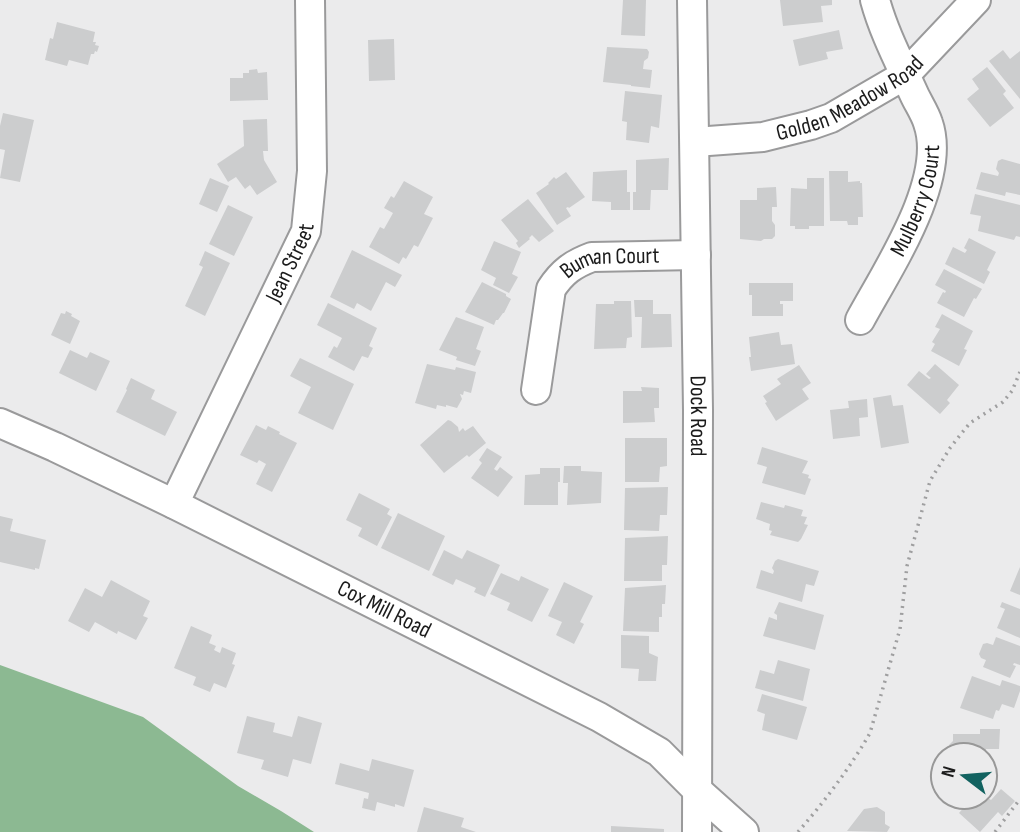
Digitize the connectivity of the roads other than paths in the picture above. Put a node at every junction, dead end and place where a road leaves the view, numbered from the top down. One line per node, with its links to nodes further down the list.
1 (310, 0): 11 (street, Jean Street)
2 (692, 0): 6 (street, Dock Road)
3 (875, 0): 5 (street, Mulberry Court)
4 (976, 0): 5 (street, Golden Meadow Road)
5 (905, 75): 6 (street, Golden Meadow Road); 8 (street, Mulberry Court)
6 (695, 142): 7 (street, Dock Road)
7 (696, 255): 9 (street, Buman Court); 12 (street, Dock Road)
8 (860, 320)
9 (536, 390)
10 (0, 423): 11 (street, Cox Mill Road)
11 (174, 504): 12 (street, Cox Mill Road)
12 (697, 790): 13 (street, Dock Road); 14 (street, Cox Mill Road)
13 (697, 832)
14 (744, 832)

